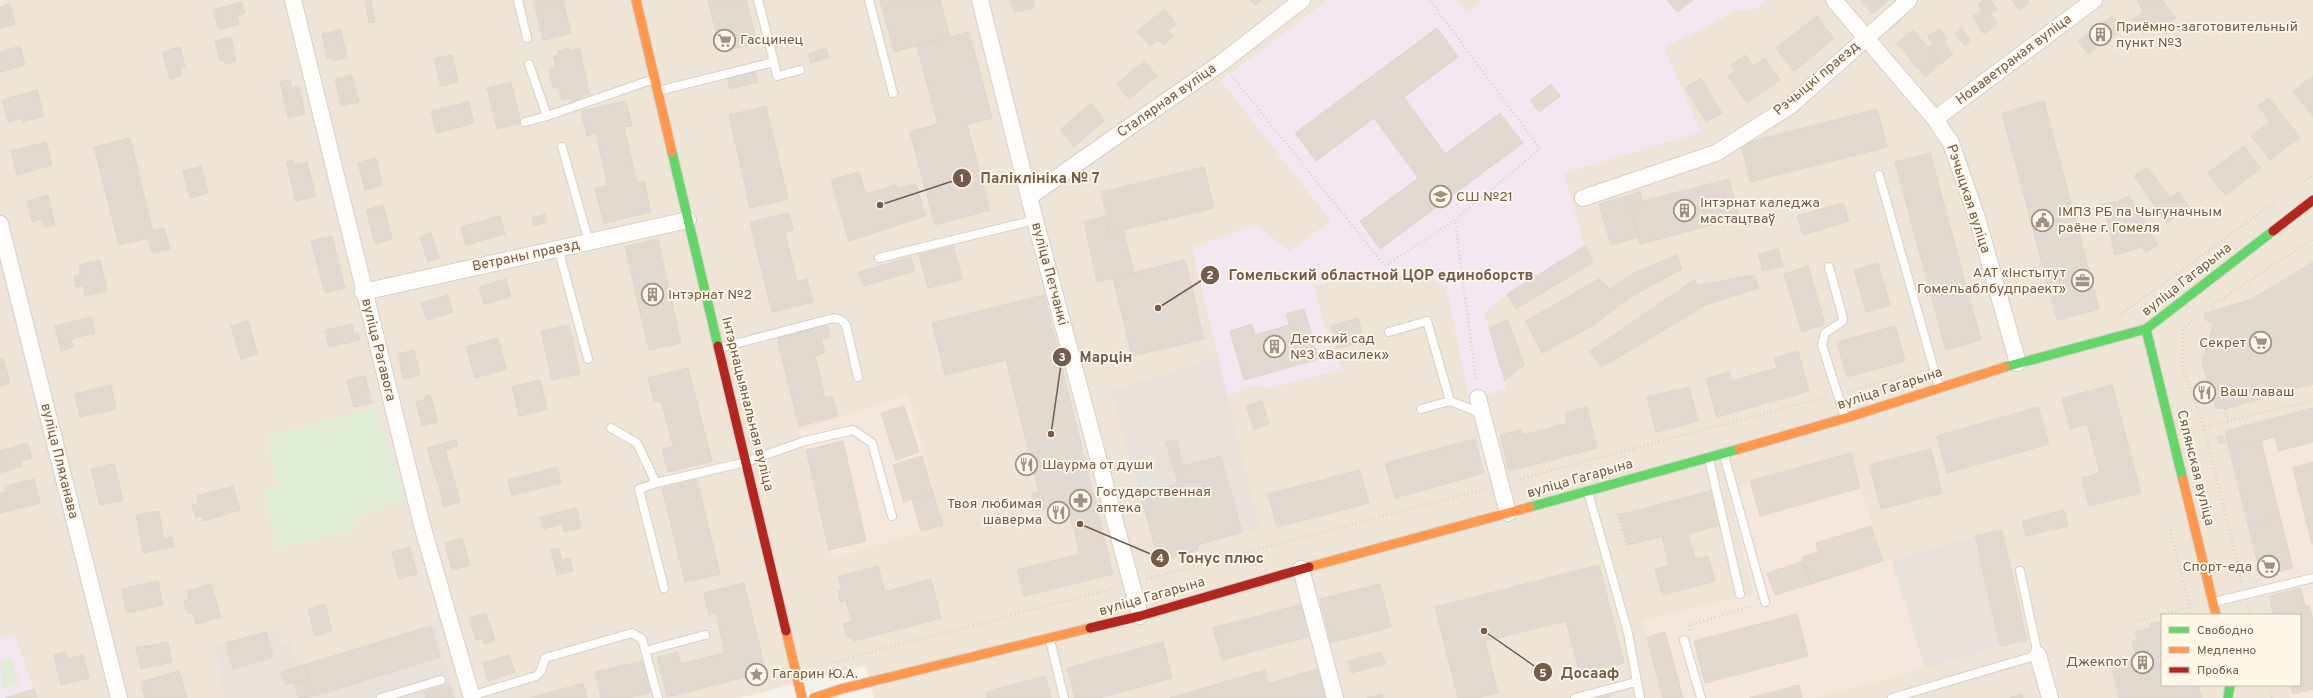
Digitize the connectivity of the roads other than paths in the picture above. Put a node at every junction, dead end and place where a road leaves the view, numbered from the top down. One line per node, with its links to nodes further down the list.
1 (293, 0): 34 (street, вуліца Рагавога)
2 (518, 0): 11 (lane)
3 (636, 0): 16 (street, Інтэрнацыянальная вуліца)
4 (758, 0): 13 (lane)
5 (869, 0): 18 (lane)
6 (980, 0): 24 (street, вуліца Петчанкі)
7 (1302, 0): 24 (street, Сталярная вуліца)
8 (1834, 0): 12 (street, Рэчыцкая вуліца)
9 (1909, 0): 12 (street, Рэчыцкі праезд)
10 (2094, 0): 20 (street, Новаветраная вуліца)
11 (527, 38)
12 (1865, 38): 20 (street, Рэчыцкая вуліца); 25 (street, Рэчыцкі праезд)
13 (774, 62): 15 (lane); 17 (lane)
14 (529, 64): 19 (lane)
15 (800, 70)
16 (655, 79): 17 (street, Інтэрнацыянальная вуліца); 19 (lane)
17 (657, 91): 27 (street, Інтэрнацыянальная вуліца)
18 (893, 93)
19 (547, 116): 21 (lane)
20 (1935, 120): 39 (street, Рэчыцкая вуліца)
21 (525, 122)
22 (562, 147): 30 (lane)
23 (1879, 175): 41 (lane)
24 (1029, 197): 28 (street, вуліца Петчанкі)
25 (1583, 198)
26 (2313, 200): 35 (street, вуліца Гагарына)
27 (688, 220): 30 (street, Ветраны праезд); 37 (street, Інтэрнацыянальная вуліца)
28 (1035, 220): 32 (lane); 62 (street, вуліца Петчанкі)
29 (0, 224): 72 (street, вуліца Пляханава)
30 (589, 242): 31 (street, Ветраны праезд)
31 (558, 248): 34 (street, Ветраны праезд); 38 (lane)
32 (879, 258)
33 (1829, 267): 45 (lane)
34 (363, 292): 71 (street, вуліца Рагавога)
35 (2146, 329): 39 (street, вуліца Гагарына); 60 (street, Сялянская вуліца)
36 (1389, 332): 42 (lane)
37 (719, 348): 40 (lane); 49 (street, Інтэрнацыянальная вуліца)
38 (588, 359)
39 (2018, 363): 41 (street, вуліца Гагарына)
40 (858, 377)
41 (1939, 388): 45 (street, вуліца Гагарына)
42 (1450, 401): 43 (lane); 44 (lane)
43 (1479, 405): 52 (street)
44 (1421, 408)
45 (1846, 418): 47 (street, вуліца Гагарына)
46 (611, 428): 50 (lane)
47 (1723, 452): 48 (street, вуліца Гагарына); 59 (lane)
48 (1708, 456): 51 (street, вуліца Гагарына); 58 (lane)
49 (746, 462): 50 (lane); 53 (lane); 75 (street, Інтэрнацыянальная вуліца)
50 (656, 483): 57 (lane)
51 (1588, 492): 52 (street, вуліца Гагарына); 69 (lane)
52 (1508, 513): 54 (street, вуліца Гагарына)
53 (892, 516)
54 (1301, 568): 62 (street, вуліца Гагарына); 78 (street)
55 (2020, 571): 67 (lane)
56 (2313, 578): 60 (lane)
57 (664, 588)
58 (1740, 594)
59 (1765, 602)
60 (2213, 602): 61 (street, Сялянская вуліца)
61 (2216, 614)
62 (1140, 616): 64 (street, вуліца Гагарына)
63 (705, 635): 66 (lane)
64 (1050, 640): 76 (street, вуліца Гагарына); 77 (lane)
65 (1684, 640): 81 (lane)
66 (645, 651): 71 (lane); 74 (lane)
67 (2038, 655): 82 (lane); 83 (street)
68 (440, 680): 73 (lane)
69 (1636, 682): 79 (lane); 80 (lane)
70 (2230, 686): 84 (street)
71 (472, 697)
72 (119, 698)
73 (380, 698)
74 (658, 698)
75 (802, 698)
76 (814, 698)
77 (1064, 698)
78 (1335, 698)
79 (1575, 698)
80 (1640, 698)
81 (1701, 698)
82 (1892, 698)
83 (2050, 698)
84 (2228, 698)

